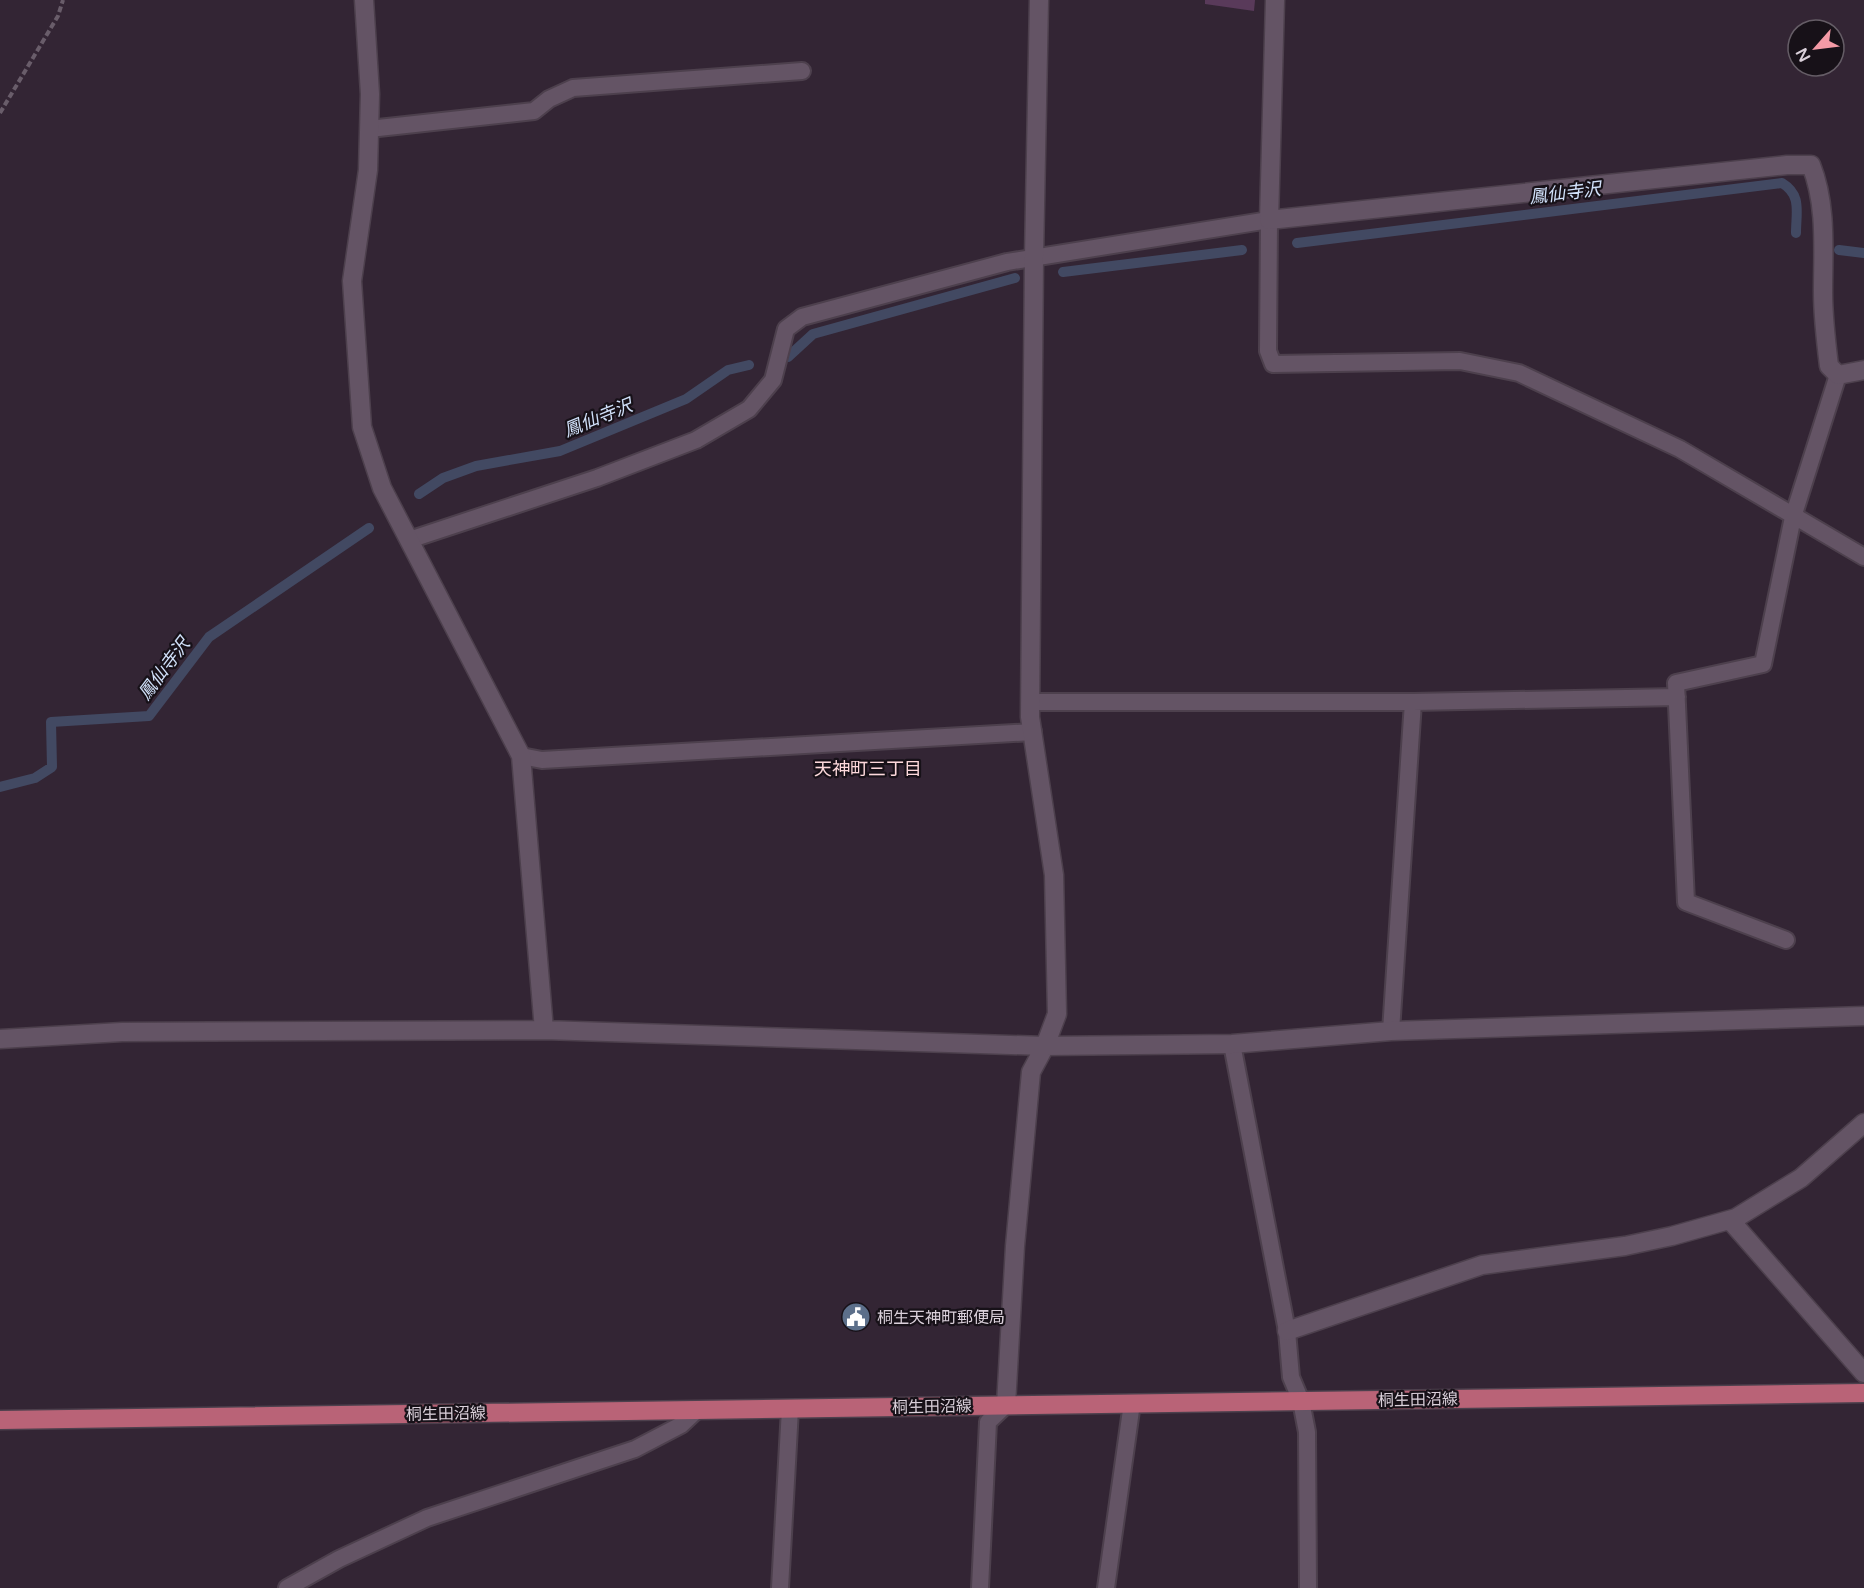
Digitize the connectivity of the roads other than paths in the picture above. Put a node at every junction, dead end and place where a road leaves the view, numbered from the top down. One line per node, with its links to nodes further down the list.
1 (364, 0): 5 (street)
2 (1039, 0): 7 (street)
3 (1275, 0): 6 (street)
4 (802, 71): 5 (lane)
5 (369, 129): 11 (street)
6 (1269, 220): 7 (lane); 9 (street); 10 (lane)
7 (1034, 257): 11 (lane); 14 (street)
8 (1864, 370): 9 (street)
9 (1838, 375): 10 (lane)
10 (1793, 517): 12 (lane); 13 (lane)
11 (409, 540): 17 (street)
12 (1864, 557)
13 (1677, 697): 15 (lane); 18 (lane)
14 (1031, 702): 15 (lane); 16 (street)
15 (1413, 702): 21 (lane)
16 (1033, 732): 17 (lane); 24 (street)
17 (520, 756): 20 (street)
18 (1786, 940)
19 (1864, 1016): 21 (street)
20 (544, 1030): 22 (street); 24 (street)
21 (1391, 1031): 23 (street)
22 (0, 1039)
23 (1232, 1044): 24 (street); 27 (lane)
24 (1045, 1046): 32 (street)
25 (1864, 1123): 26 (street)
26 (1730, 1220): 27 (street); 28 (street)
27 (1287, 1331): 30 (lane)
28 (1864, 1373)
29 (1864, 1393): 30 (main road, 桐生田沼線)
30 (1301, 1401): 31 (main road, 桐生田沼線); 40 (lane)
31 (1132, 1402): 32 (main road, 桐生田沼線); 39 (lane)
32 (1006, 1405): 33 (main road, 桐生田沼線); 38 (lane)
33 (790, 1409): 34 (main road, 桐生田沼線); 37 (lane)
34 (697, 1410): 35 (main road, 桐生田沼線); 36 (lane)
35 (0, 1420)
36 (286, 1588)
37 (780, 1588)
38 (980, 1588)
39 (1106, 1588)
40 (1308, 1588)

